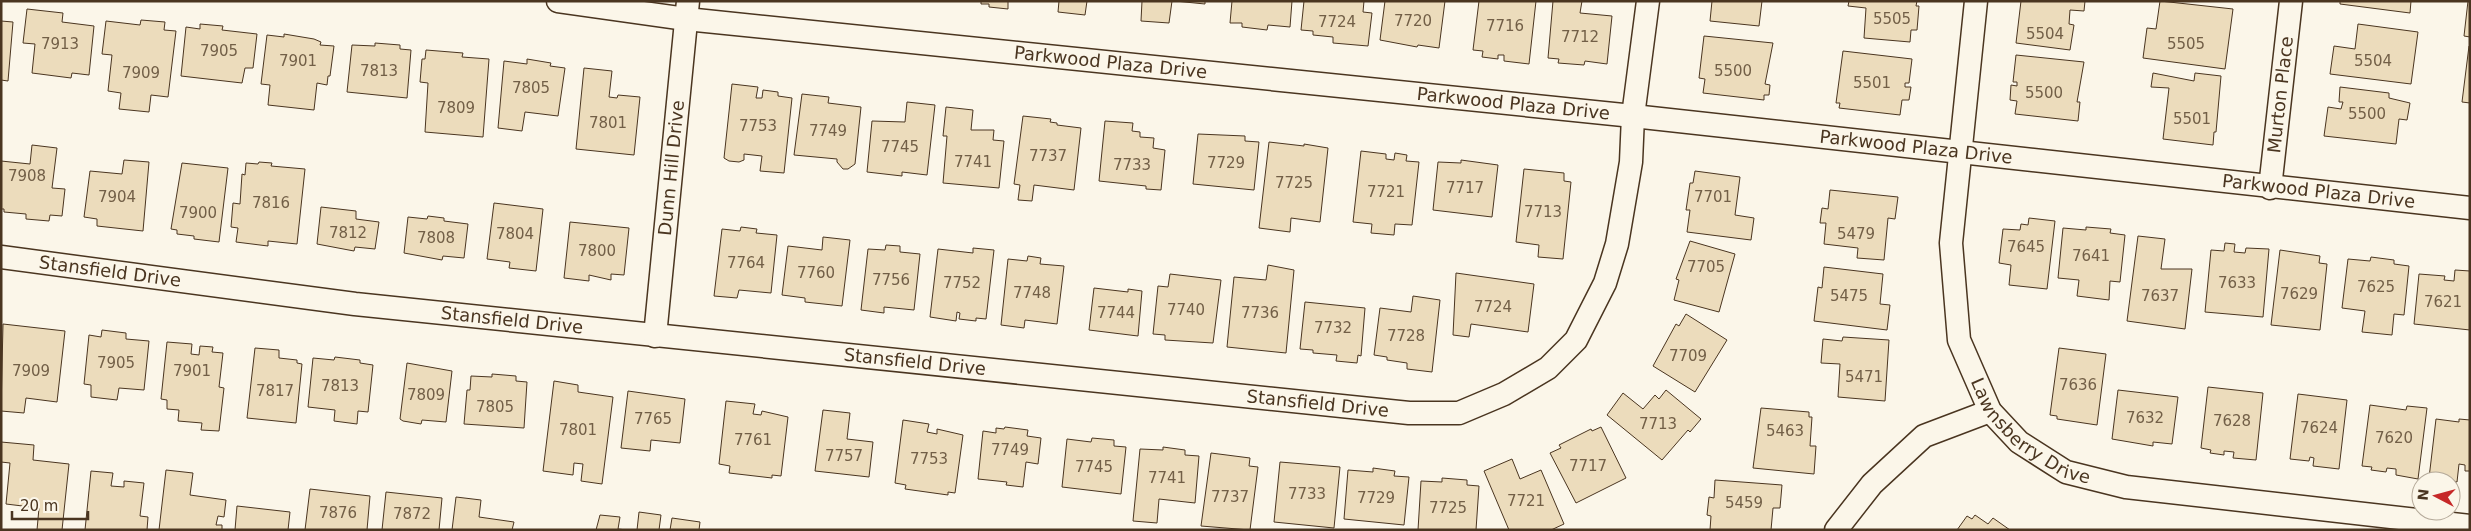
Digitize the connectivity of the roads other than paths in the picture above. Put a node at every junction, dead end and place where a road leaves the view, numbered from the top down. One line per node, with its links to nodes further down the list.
1 (558, 1): 5 (street, Parkwood Plaza Drive)
2 (1648, 1): 6 (street, Stansfield Drive)
3 (1976, 1): 7 (street, Lawnsberry Drive)
4 (2291, 1): 8 (street, Murton Place)
5 (687, 10): 6 (street, Parkwood Plaza Drive); 11 (street, Dunn Hill Drive)
6 (1633, 116): 7 (street, Parkwood Plaza Drive); 11 (street, Stansfield Drive)
7 (1961, 154): 8 (street, Parkwood Plaza Drive); 12 (street, Lawnsberry Drive)
8 (2270, 188): 9 (street, Parkwood Plaza Drive)
9 (2470, 208)
10 (1, 257): 11 (street, Stansfield Drive)
11 (655, 336)
12 (1990, 411): 13 (street, Lawnsberry Drive); 14 (street)
13 (2470, 526)
14 (1836, 530)

